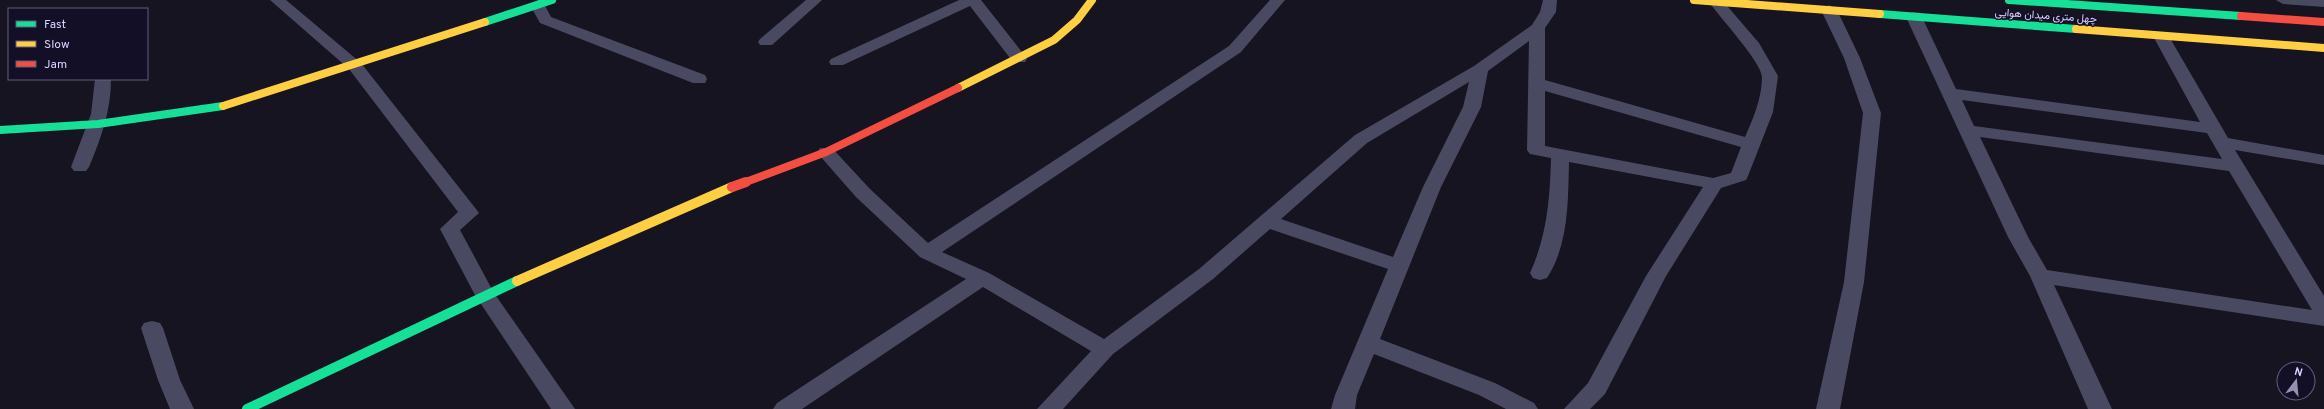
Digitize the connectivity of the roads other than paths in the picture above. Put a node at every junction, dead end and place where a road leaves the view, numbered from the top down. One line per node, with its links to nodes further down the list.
1 (278, 0): 23 (street)
2 (814, 0): 19 (street)
3 (971, 0): 22 (street)
4 (974, 0): 21 (street)
5 (1092, 0): 21 (street)
6 (1278, 0): 41 (street)
7 (1550, 0): 17 (street)
8 (1694, 0): 12 (street, چهل متری میدان هوایی)
9 (2009, 0): 16 (street)
10 (2283, 0): 13 (street)
11 (545, 2): 23 (street); 25 (street)
12 (1716, 2): 14 (street, چهل متری میدان هوایی); 33 (street)
13 (2324, 3)
14 (1829, 10): 15 (street, چهل متری میدان هوایی); 60 (street)
15 (1914, 17): 18 (street, چهل متری میدان هوایی); 28 (street)
16 (2324, 22)
17 (1537, 28): 24 (street); 27 (street)
18 (2162, 36): 20 (street, چهل متری میدان هوایی); 32 (street)
19 (766, 42)
20 (2324, 48)
21 (1019, 59): 34 (street)
22 (836, 62)
23 (355, 66): 29 (street); 46 (street)
24 (1480, 69): 40 (street); 42 (street)
25 (698, 79)
26 (103, 80): 29 (street)
27 (1536, 83): 33 (street); 35 (street)
28 (1949, 93): 31 (street); 32 (street)
29 (98, 124): 30 (street); 38 (street)
30 (0, 130)
31 (1966, 130): 37 (street); 44 (street)
32 (2218, 136): 36 (street); 37 (street)
33 (1751, 144): 39 (street)
34 (826, 152): 41 (street); 46 (street)
35 (1560, 156): 39 (street); 43 (street)
36 (2324, 160)
37 (2236, 166): 47 (street)
38 (80, 167)
39 (1714, 184): 59 (street)
40 (1267, 221): 42 (street); 51 (street)
41 (927, 253): 45 (street)
42 (1399, 266): 50 (street)
43 (1540, 273)
44 (2040, 276): 48 (street); 61 (street)
45 (982, 278): 51 (street); 55 (street)
46 (485, 295): 53 (street); 54 (street)
47 (2324, 313)
48 (2324, 319)
49 (152, 328): 52 (street)
50 (1368, 343): 57 (street); 58 (street)
51 (1105, 349): 56 (street)
52 (182, 409)
53 (247, 409)
54 (563, 409)
55 (785, 409)
56 (1049, 409)
57 (1343, 409)
58 (1526, 409)
59 (1576, 409)
60 (1828, 409)
61 (2100, 409)

